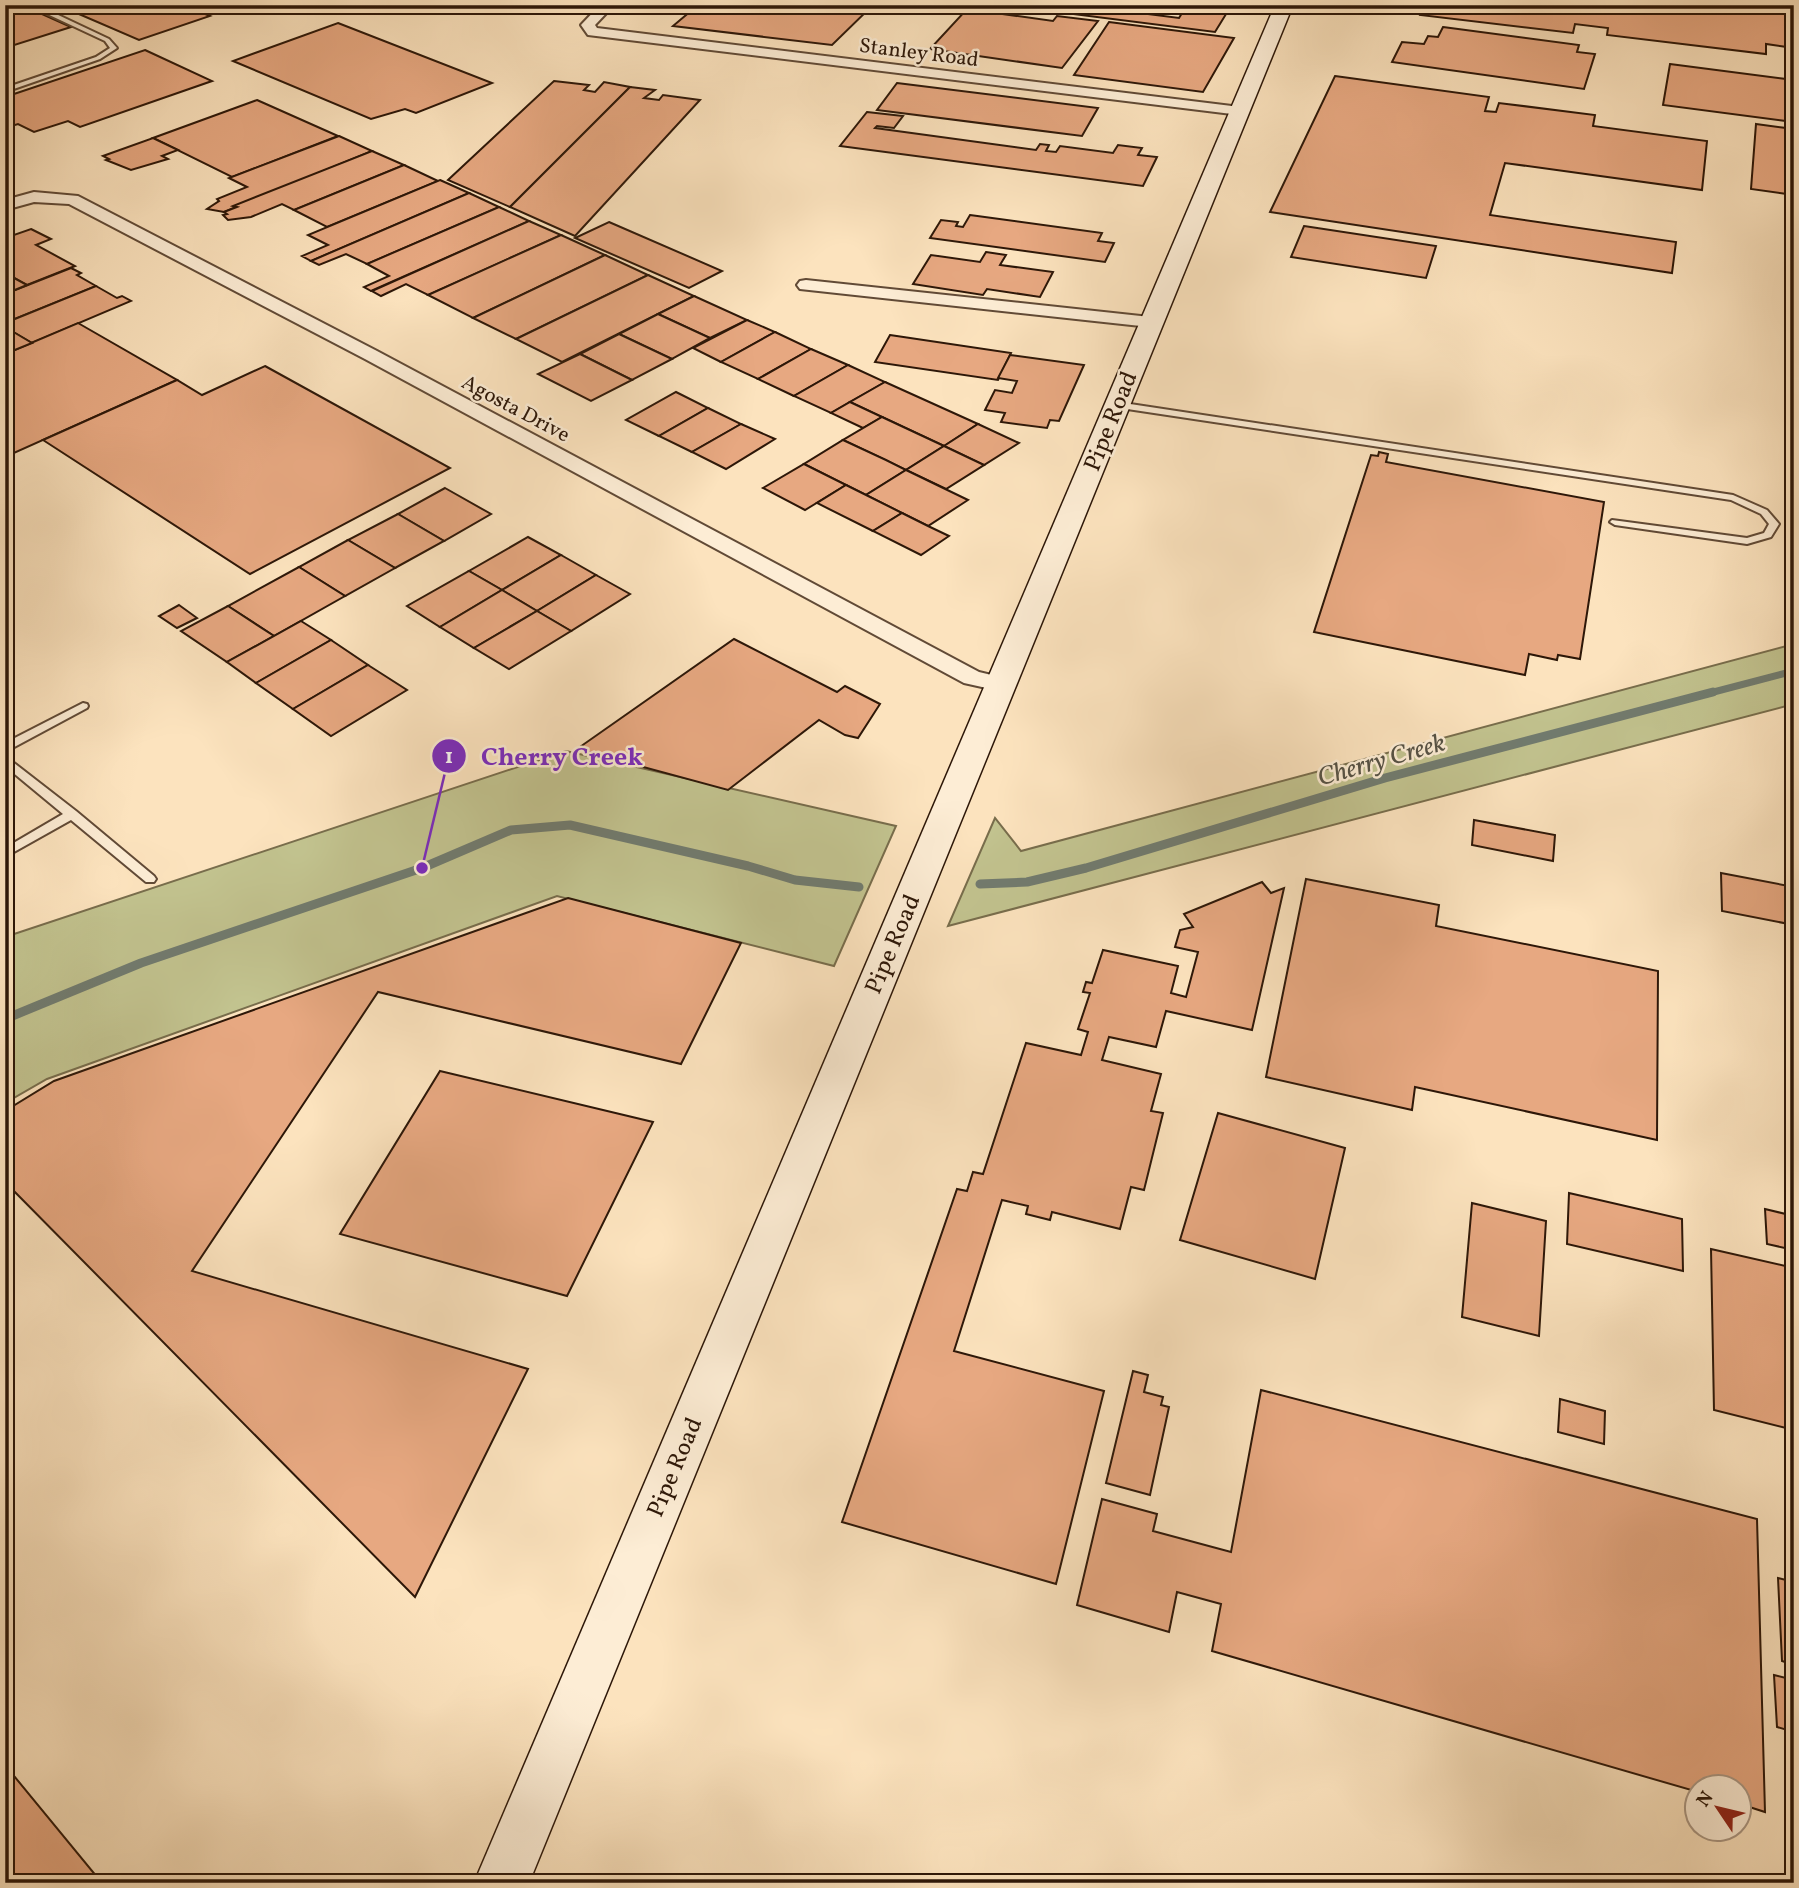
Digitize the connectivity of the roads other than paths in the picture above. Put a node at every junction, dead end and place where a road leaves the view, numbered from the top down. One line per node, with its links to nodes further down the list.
1 (31, 5): 4 (lane)
2 (608, 5): 5 (street, Stanley Road)
3 (1284, 5): 5 (street, Pipe Road)
4 (5, 90)
5 (1240, 111): 8 (street, Pipe Road)
6 (5, 205): 11 (street, Agosta Drive)
7 (806, 285): 8 (street)
8 (1150, 322): 9 (street, Pipe Road)
9 (1117, 405): 10 (lane); 11 (street, Pipe Road)
10 (1615, 522)
11 (1000, 684): 18 (street, Pipe Road)
12 (83, 706): 13 (lane)
13 (5, 748)
14 (5, 760): 15 (lane)
15 (72, 814): 16 (lane); 17 (lane)
16 (5, 853)
17 (150, 878)
18 (501, 1883)

